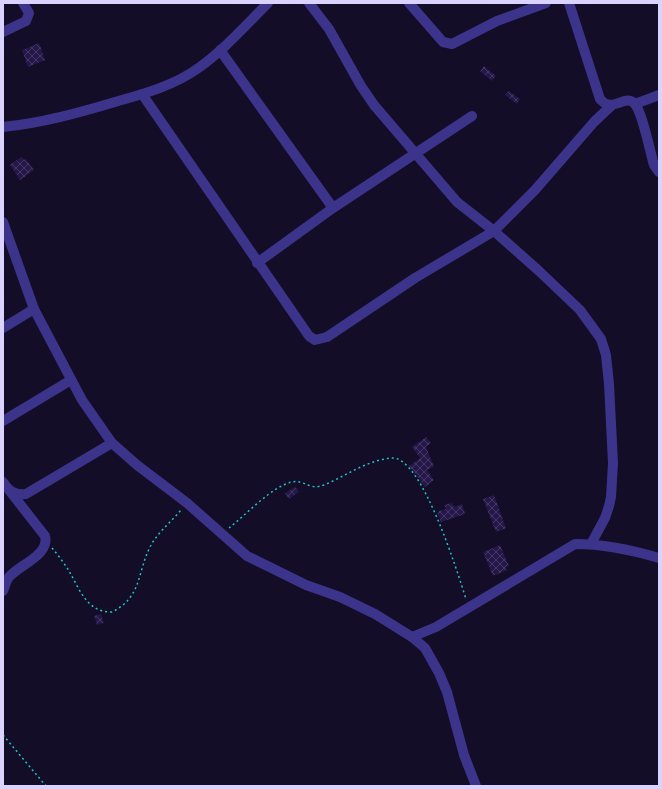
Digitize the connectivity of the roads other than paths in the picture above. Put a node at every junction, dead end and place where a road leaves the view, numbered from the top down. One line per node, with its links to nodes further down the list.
1 (23, 3): 7 (street)
2 (268, 3): 8 (street)
3 (309, 3): 15 (street)
4 (409, 3): 5 (street)
5 (546, 3)
6 (569, 3): 12 (street)
7 (3, 32)
8 (220, 50): 9 (street); 17 (street)
9 (142, 94): 14 (street); 20 (street)
10 (659, 95): 11 (street)
11 (635, 104): 12 (street); 16 (street)
12 (612, 105): 19 (street)
13 (472, 116): 15 (street)
14 (3, 127)
15 (415, 153): 17 (street); 19 (street)
16 (659, 172)
17 (333, 208): 20 (street)
18 (3, 222): 21 (street)
19 (494, 231): 20 (street); 28 (street)
20 (257, 263)
21 (34, 309): 22 (street); 23 (street)
22 (3, 328)
23 (71, 380): 24 (street); 25 (street)
24 (3, 420)
25 (112, 443): 27 (street); 31 (street)
26 (3, 482): 27 (street)
27 (9, 490): 30 (street)
28 (591, 544): 29 (street); 31 (street)
29 (659, 558)
30 (3, 591)
31 (412, 637): 32 (street)
32 (476, 786)

